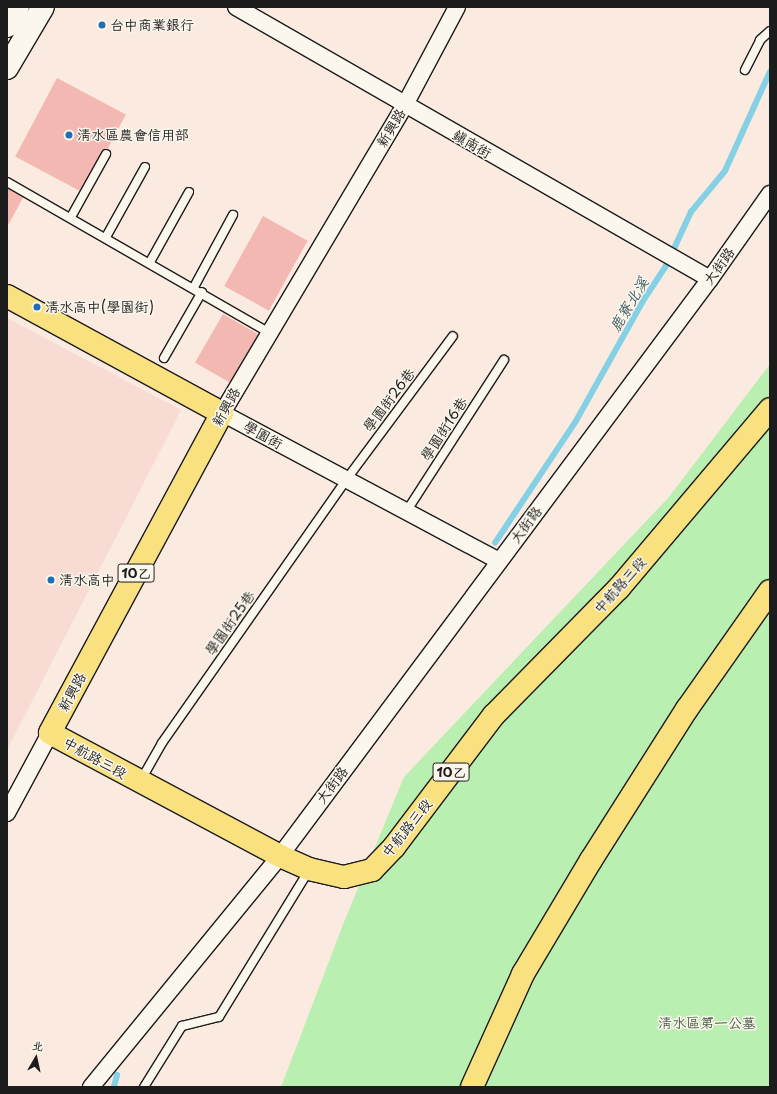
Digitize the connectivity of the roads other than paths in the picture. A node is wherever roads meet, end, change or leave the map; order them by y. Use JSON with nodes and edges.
{"nodes":[{"id":1,"x":18,"y":7,"type":"edge"},
{"id":2,"x":43,"y":7,"type":"edge"},
{"id":3,"x":236,"y":7,"type":"edge"},
{"id":4,"x":457,"y":7,"type":"edge"},
{"id":5,"x":7,"y":26,"type":"edge"},
{"id":6,"x":770,"y":31,"type":"edge"},
{"id":7,"x":7,"y":68,"type":"edge"},
{"id":8,"x":745,"y":70,"type":"dead end"},
{"id":9,"x":404,"y":105,"type":"junction"},
{"id":10,"x":106,"y":154,"type":"dead end"},
{"id":11,"x":145,"y":166,"type":"dead end"},
{"id":12,"x":7,"y":182,"type":"edge"},
{"id":13,"x":190,"y":192,"type":"dead end"},
{"id":14,"x":770,"y":194,"type":"edge"},
{"id":15,"x":233,"y":215,"type":"dead end"},
{"id":16,"x":71,"y":217,"type":"junction"},
{"id":17,"x":106,"y":237,"type":"junction"},
{"id":18,"x":150,"y":262,"type":"junction"},
{"id":19,"x":710,"y":279,"type":"junction"},
{"id":20,"x":194,"y":287,"type":"junction"},
{"id":21,"x":202,"y":292,"type":"junction"},
{"id":22,"x":7,"y":296,"type":"edge"},
{"id":23,"x":268,"y":332,"type":"junction"},
{"id":24,"x":453,"y":336,"type":"dead end"},
{"id":25,"x":164,"y":358,"type":"dead end"},
{"id":26,"x":504,"y":360,"type":"dead end"},
{"id":27,"x":770,"y":409,"type":"edge"},
{"id":28,"x":222,"y":413,"type":"junction"},
{"id":29,"x":346,"y":480,"type":"junction"},
{"id":30,"x":406,"y":512,"type":"junction"},
{"id":31,"x":499,"y":561,"type":"junction"},
{"id":32,"x":770,"y":591,"type":"edge"},
{"id":33,"x":50,"y":733,"type":"junction"},
{"id":34,"x":139,"y":783,"type":"junction"},
{"id":35,"x":7,"y":813,"type":"edge"},
{"id":36,"x":280,"y":856,"type":"junction"},
{"id":37,"x":309,"y":869,"type":"junction"},
{"id":38,"x":91,"y":1087,"type":"edge"},
{"id":39,"x":144,"y":1087,"type":"edge"},
{"id":40,"x":472,"y":1087,"type":"edge"}],
"edges":[{"from":1,"to":5,"type":"street"},
{"from":2,"to":7,"type":"street"},
{"from":3,"to":9,"type":"street","name":"鎮南街"},
{"from":4,"to":9,"type":"street","name":"新興路"},
{"from":6,"to":8,"type":"lane"},
{"from":9,"to":19,"type":"street","name":"鎮南街"},
{"from":9,"to":23,"type":"street","name":"新興路"},
{"from":10,"to":16,"type":"lane"},
{"from":11,"to":17,"type":"lane"},
{"from":12,"to":16,"type":"lane"},
{"from":13,"to":18,"type":"lane"},
{"from":14,"to":19,"type":"street","name":"大街路"},
{"from":15,"to":20,"type":"lane"},
{"from":16,"to":17,"type":"lane"},
{"from":17,"to":18,"type":"lane"},
{"from":18,"to":20,"type":"lane"},
{"from":19,"to":31,"type":"street","name":"大街路"},
{"from":20,"to":21,"type":"lane"},
{"from":21,"to":23,"type":"lane"},
{"from":21,"to":25,"type":"lane"},
{"from":22,"to":28,"type":"main road","name":"學園街"},
{"from":23,"to":28,"type":"street","name":"新興路"},
{"from":24,"to":29,"type":"lane","name":"學園街26巷"},
{"from":26,"to":30,"type":"lane","name":"學園街16巷"},
{"from":27,"to":37,"type":"main road","name":"中航路三段","number":"10乙"},
{"from":28,"to":29,"type":"street","name":"學園街"},
{"from":28,"to":33,"type":"main road","name":"新興路","number":"10乙"},
{"from":29,"to":30,"type":"street","name":"學園街"},
{"from":29,"to":34,"type":"lane","name":"學園街25巷"},
{"from":30,"to":31,"type":"street","name":"學園街"},
{"from":31,"to":36,"type":"street","name":"大街路"},
{"from":32,"to":40,"type":"main road"},
{"from":33,"to":34,"type":"main road","name":"中航路三段","number":"10乙"},
{"from":33,"to":35,"type":"street","name":"新興路"},
{"from":34,"to":36,"type":"main road","name":"中航路三段","number":"10乙"},
{"from":36,"to":37,"type":"main road","name":"中航路三段","number":"10乙"},
{"from":36,"to":38,"type":"street","name":"大街路"},
{"from":37,"to":39,"type":"lane"}]}
